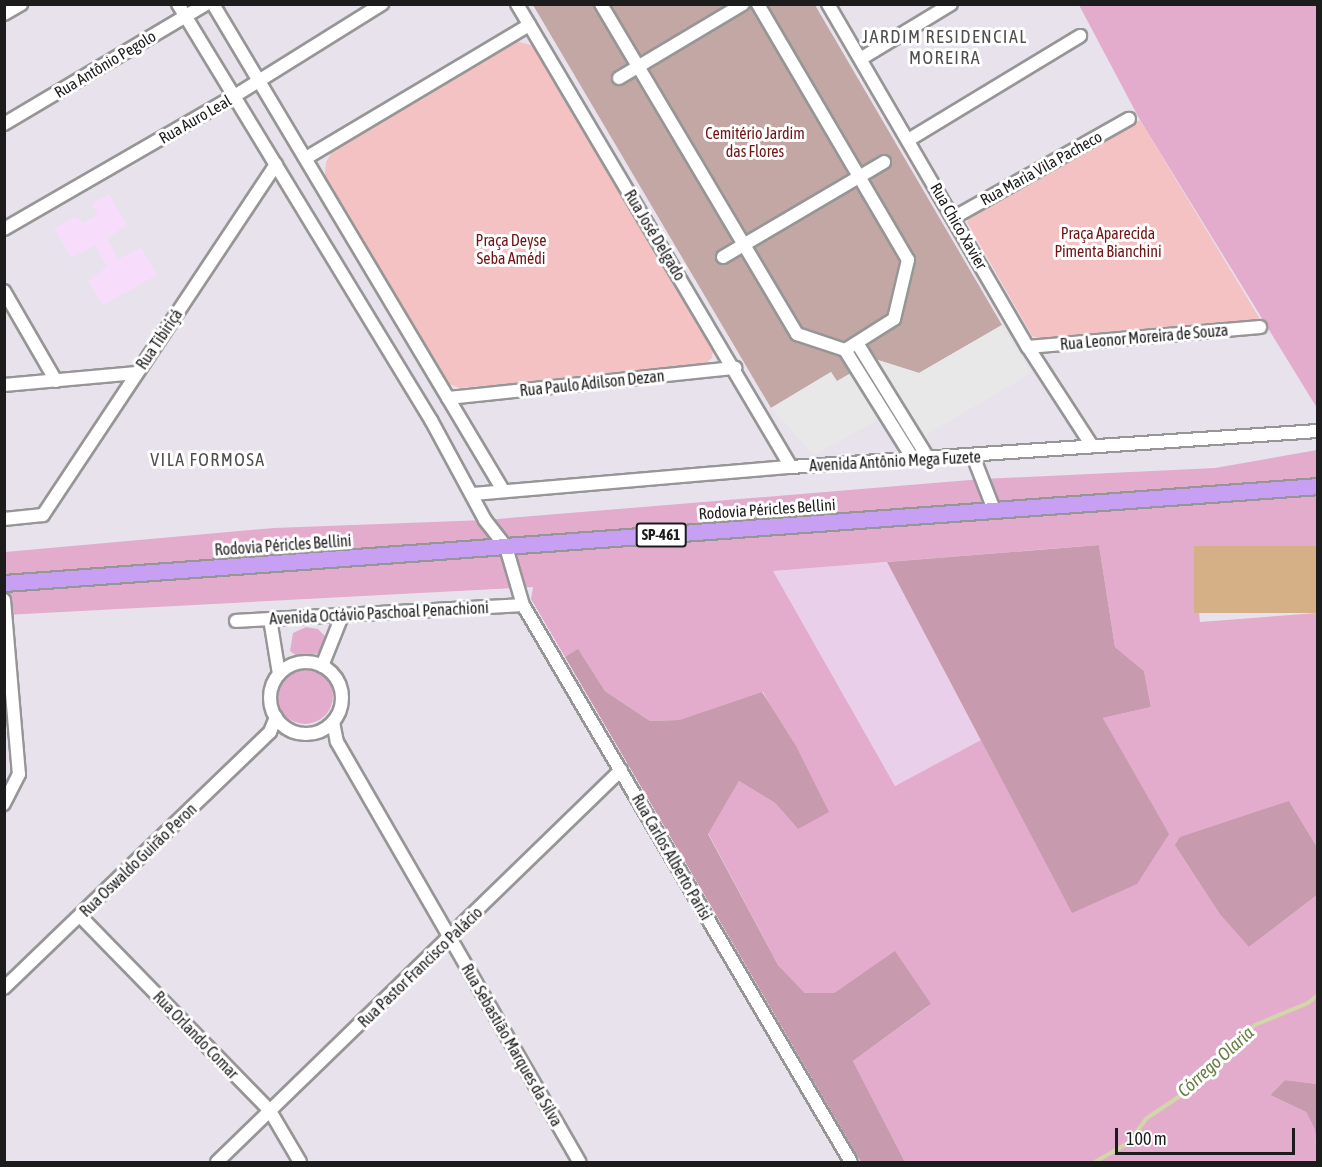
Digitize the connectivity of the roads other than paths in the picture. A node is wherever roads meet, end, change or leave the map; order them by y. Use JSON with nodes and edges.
{"nodes":[{"id":1,"x":21,"y":4,"type":"edge"},
{"id":2,"x":178,"y":4,"type":"edge"},
{"id":3,"x":206,"y":4,"type":"edge"},
{"id":4,"x":213,"y":4,"type":"edge"},
{"id":5,"x":381,"y":4,"type":"edge"},
{"id":6,"x":517,"y":4,"type":"edge"},
{"id":7,"x":601,"y":4,"type":"edge"},
{"id":8,"x":743,"y":4,"type":"edge"},
{"id":9,"x":758,"y":4,"type":"edge"},
{"id":10,"x":828,"y":4,"type":"edge"},
{"id":11,"x":951,"y":4,"type":"edge"},
{"id":12,"x":4,"y":14,"type":"edge"},
{"id":13,"x":185,"y":16,"type":"junction"},
{"id":14,"x":529,"y":25,"type":"junction"},
{"id":15,"x":1080,"y":36,"type":"dead end"},
{"id":16,"x":862,"y":58,"type":"junction"},
{"id":17,"x":638,"y":67,"type":"junction"},
{"id":18,"x":619,"y":78,"type":"dead end"},
{"id":19,"x":258,"y":80,"type":"junction"},
{"id":20,"x":233,"y":97,"type":"junction"},
{"id":21,"x":1129,"y":119,"type":"dead end"},
{"id":22,"x":4,"y":124,"type":"edge"},
{"id":23,"x":910,"y":139,"type":"junction"},
{"id":24,"x":306,"y":159,"type":"junction"},
{"id":25,"x":884,"y":162,"type":"dead end"},
{"id":26,"x":276,"y":164,"type":"junction"},
{"id":27,"x":861,"y":176,"type":"junction"},
{"id":28,"x":953,"y":218,"type":"junction"},
{"id":29,"x":4,"y":229,"type":"edge"},
{"id":30,"x":744,"y":244,"type":"junction"},
{"id":31,"x":723,"y":256,"type":"dead end"},
{"id":32,"x":4,"y":291,"type":"edge"},
{"id":33,"x":1260,"y":327,"type":"dead end"},
{"id":34,"x":857,"y":343,"type":"junction"},
{"id":35,"x":1028,"y":347,"type":"junction"},
{"id":36,"x":845,"y":350,"type":"junction"},
{"id":37,"x":735,"y":368,"type":"junction"},
{"id":38,"x":136,"y":373,"type":"junction"},
{"id":39,"x":56,"y":381,"type":"junction"},
{"id":40,"x":4,"y":385,"type":"edge"},
{"id":41,"x":448,"y":398,"type":"junction"},
{"id":42,"x":1317,"y":431,"type":"edge"},
{"id":43,"x":1092,"y":446,"type":"junction"},
{"id":44,"x":973,"y":456,"type":"junction"},
{"id":45,"x":928,"y":458,"type":"junction"},
{"id":46,"x":913,"y":459,"type":"junction"},
{"id":47,"x":791,"y":467,"type":"junction"},
{"id":48,"x":1317,"y":486,"type":"edge"},
{"id":49,"x":503,"y":490,"type":"junction"},
{"id":50,"x":473,"y":494,"type":"junction"},
{"id":51,"x":994,"y":510,"type":"junction"},
{"id":52,"x":4,"y":519,"type":"edge"},
{"id":53,"x":506,"y":547,"type":"junction"},
{"id":54,"x":4,"y":583,"type":"edge"},
{"id":55,"x":4,"y":600,"type":"edge"},
{"id":56,"x":523,"y":605,"type":"junction"},
{"id":57,"x":342,"y":616,"type":"junction"},
{"id":58,"x":270,"y":619,"type":"junction"},
{"id":59,"x":236,"y":621,"type":"dead end"},
{"id":60,"x":322,"y":666,"type":"junction"},
{"id":61,"x":279,"y":674,"type":"junction"},
{"id":62,"x":276,"y":717,"type":"junction"},
{"id":63,"x":333,"y":722,"type":"junction"},
{"id":64,"x":286,"y":728,"type":"junction"},
{"id":65,"x":270,"y":732,"type":"junction"},
{"id":66,"x":320,"y":732,"type":"junction"},
{"id":67,"x":337,"y":742,"type":"junction"},
{"id":68,"x":621,"y":770,"type":"junction"},
{"id":69,"x":4,"y":804,"type":"edge"},
{"id":70,"x":80,"y":916,"type":"junction"},
{"id":71,"x":451,"y":937,"type":"junction"},
{"id":72,"x":4,"y":988,"type":"edge"},
{"id":73,"x":270,"y":1112,"type":"junction"},
{"id":74,"x":217,"y":1162,"type":"edge"},
{"id":75,"x":300,"y":1162,"type":"edge"},
{"id":76,"x":579,"y":1162,"type":"edge"},
{"id":77,"x":851,"y":1162,"type":"edge"}],
"edges":[{"from":1,"to":12,"type":"street"},
{"from":2,"to":13,"type":"street"},
{"from":3,"to":13,"type":"street","name":"Rua Antônio Pegolo"},
{"from":4,"to":19,"type":"street"},
{"from":5,"to":19,"type":"street","name":"Rua Auro Leal"},
{"from":6,"to":14,"type":"street","name":"Rua José Delgado"},
{"from":7,"to":17,"type":"street"},
{"from":8,"to":17,"type":"street"},
{"from":9,"to":27,"type":"street"},
{"from":10,"to":16,"type":"street","name":"Rua Chico Xavier"},
{"from":11,"to":16,"type":"street"},
{"from":13,"to":20,"type":"street"},
{"from":13,"to":22,"type":"street","name":"Rua Antônio Pegolo"},
{"from":14,"to":24,"type":"street"},
{"from":14,"to":37,"type":"street","name":"Rua José Delgado"},
{"from":15,"to":23,"type":"street"},
{"from":16,"to":23,"type":"street","name":"Rua Chico Xavier"},
{"from":17,"to":18,"type":"street"},
{"from":17,"to":30,"type":"street"},
{"from":19,"to":20,"type":"street","name":"Rua Auro Leal"},
{"from":19,"to":24,"type":"street"},
{"from":20,"to":26,"type":"street"},
{"from":20,"to":29,"type":"street","name":"Rua Auro Leal"},
{"from":21,"to":28,"type":"street","name":"Rua Maria Vila Pacheco"},
{"from":23,"to":28,"type":"street","name":"Rua Chico Xavier"},
{"from":24,"to":41,"type":"street"},
{"from":25,"to":27,"type":"street"},
{"from":26,"to":38,"type":"street","name":"Rua Tibiriçá"},
{"from":26,"to":50,"type":"street"},
{"from":27,"to":30,"type":"street"},
{"from":27,"to":34,"type":"street"},
{"from":28,"to":35,"type":"street","name":"Rua Chico Xavier"},
{"from":30,"to":31,"type":"street"},
{"from":30,"to":36,"type":"street"},
{"from":32,"to":39,"type":"street"},
{"from":33,"to":35,"type":"street","name":"Rua Leonor Moreira de Souza"},
{"from":34,"to":36,"type":"street"},
{"from":34,"to":45,"type":"street"},
{"from":35,"to":43,"type":"street","name":"Rua Chico Xavier"},
{"from":36,"to":46,"type":"street"},
{"from":37,"to":41,"type":"street","name":"Rua Paulo Adilson Dezan"},
{"from":37,"to":47,"type":"street","name":"Rua José Delgado"},
{"from":38,"to":39,"type":"street"},
{"from":38,"to":52,"type":"street","name":"Rua Tibiriçá"},
{"from":39,"to":40,"type":"street"},
{"from":41,"to":49,"type":"street"},
{"from":42,"to":43,"type":"street","name":"Avenida Antônio Mega Fuzete"},
{"from":43,"to":44,"type":"street","name":"Avenida Antônio Mega Fuzete"},
{"from":44,"to":45,"type":"street","name":"Avenida Antônio Mega Fuzete"},
{"from":44,"to":51,"type":"street"},
{"from":45,"to":46,"type":"street","name":"Avenida Antônio Mega Fuzete"},
{"from":46,"to":47,"type":"street","name":"Avenida Antônio Mega Fuzete"},
{"from":47,"to":49,"type":"street","name":"Avenida Antônio Mega Fuzete"},
{"from":48,"to":51,"type":"main road","name":"Rodovia Péricles Bellini","number":"SP-461"},
{"from":49,"to":50,"type":"street","name":"Avenida Antônio Mega Fuzete"},
{"from":50,"to":53,"type":"street"},
{"from":51,"to":53,"type":"main road","name":"Rodovia Péricles Bellini","number":"SP-461"},
{"from":53,"to":54,"type":"main road","name":"Rodovia Péricles Bellini","number":"SP-461"},
{"from":53,"to":56,"type":"street","name":"Rua Carlos Alberto Parisi"},
{"from":55,"to":69,"type":"street"},
{"from":56,"to":57,"type":"street","name":"Avenida Octávio Paschoal Penachioni"},
{"from":56,"to":68,"type":"street","name":"Rua Carlos Alberto Parisi"},
{"from":57,"to":58,"type":"street","name":"Avenida Octávio Paschoal Penachioni"},
{"from":57,"to":60,"type":"street"},
{"from":58,"to":59,"type":"street","name":"Avenida Octávio Paschoal Penachioni"},
{"from":58,"to":61,"type":"street"},
{"from":60,"to":61,"type":"street"},
{"from":60,"to":63,"type":"street"},
{"from":61,"to":62,"type":"street"},
{"from":62,"to":64,"type":"street"},
{"from":62,"to":65,"type":"street","name":"Rua Oswaldo Guirão Peron"},
{"from":63,"to":66,"type":"street"},
{"from":63,"to":67,"type":"street","name":"Rua Sebastião Marques da Silva"},
{"from":64,"to":65,"type":"street"},
{"from":64,"to":66,"type":"street"},
{"from":65,"to":70,"type":"street","name":"Rua Oswaldo Guirão Peron"},
{"from":66,"to":67,"type":"street","name":"Rua Sebastião Marques da Silva"},
{"from":67,"to":71,"type":"street","name":"Rua Sebastião Marques da Silva"},
{"from":68,"to":71,"type":"street","name":"Rua Pastor Francisco Palácio"},
{"from":68,"to":77,"type":"street","name":"Rua Carlos Alberto Parisi"},
{"from":70,"to":72,"type":"street","name":"Rua Oswaldo Guirão Peron"},
{"from":70,"to":73,"type":"street","name":"Rua Orlando Comar"},
{"from":71,"to":73,"type":"street","name":"Rua Pastor Francisco Palácio"},
{"from":71,"to":76,"type":"street","name":"Rua Sebastião Marques da Silva"},
{"from":73,"to":74,"type":"street","name":"Rua Pastor Francisco Palácio"},
{"from":73,"to":75,"type":"street","name":"Rua Orlando Comar"}]}
